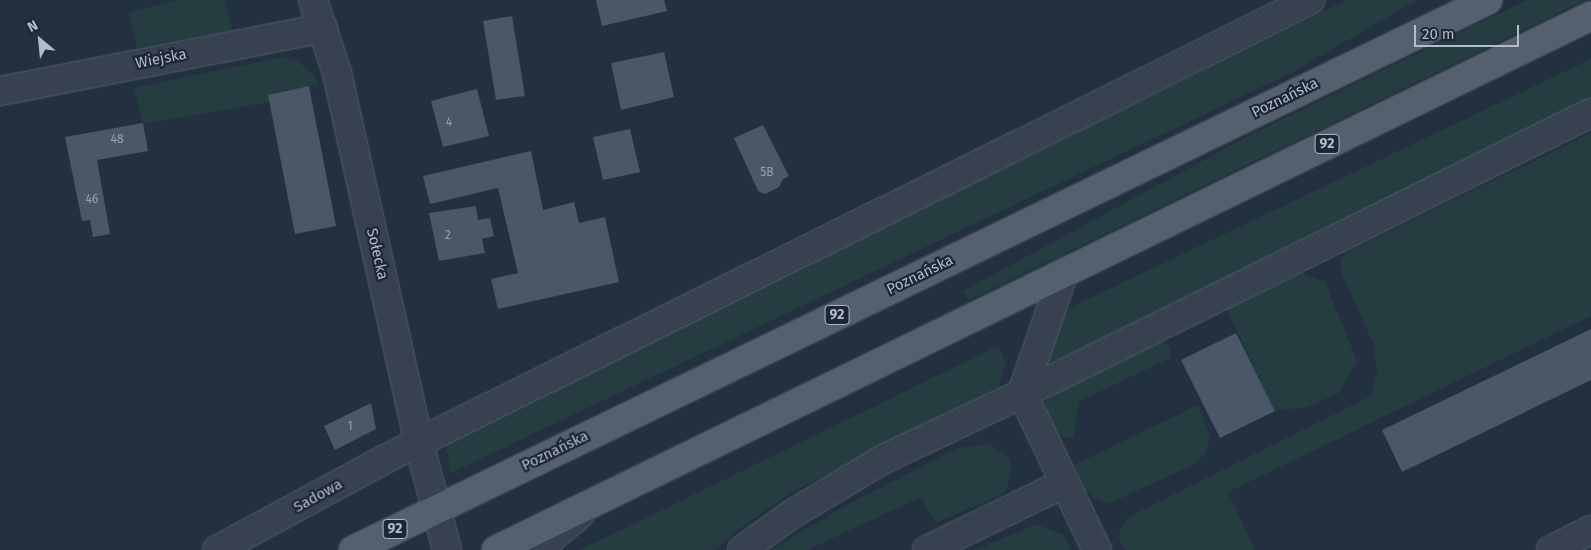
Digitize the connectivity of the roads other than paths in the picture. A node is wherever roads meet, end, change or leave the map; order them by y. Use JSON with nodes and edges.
{"nodes":[{"id":1,"x":313,"y":0,"type":"edge"},
{"id":2,"x":1310,"y":0,"type":"edge"},
{"id":3,"x":1488,"y":0,"type":"edge"},
{"id":4,"x":1591,"y":16,"type":"edge"},
{"id":5,"x":323,"y":28,"type":"junction"},
{"id":6,"x":0,"y":91,"type":"edge"},
{"id":7,"x":1591,"y":113,"type":"edge"},
{"id":8,"x":1064,"y":272,"type":"junction"},
{"id":9,"x":1022,"y":393,"type":"junction"},
{"id":10,"x":419,"y":443,"type":"junction"},
{"id":11,"x":1065,"y":483,"type":"junction"},
{"id":12,"x":594,"y":502,"type":"junction"},
{"id":13,"x":438,"y":508,"type":"junction"},
{"id":14,"x":1591,"y":530,"type":"edge"},
{"id":15,"x":216,"y":550,"type":"edge"},
{"id":16,"x":353,"y":550,"type":"edge"},
{"id":17,"x":429,"y":550,"type":"edge"},
{"id":18,"x":448,"y":550,"type":"edge"},
{"id":19,"x":496,"y":550,"type":"edge"},
{"id":20,"x":537,"y":550,"type":"edge"},
{"id":21,"x":742,"y":550,"type":"edge"},
{"id":22,"x":927,"y":550,"type":"edge"},
{"id":23,"x":1097,"y":550,"type":"edge"},
{"id":24,"x":1551,"y":550,"type":"edge"}],
"edges":[{"from":1,"to":5,"type":"street","name":"Sołecka"},
{"from":2,"to":10,"type":"street","name":"Sadowa"},
{"from":3,"to":13,"type":"main road","name":"Poznańska","number":"92"},
{"from":4,"to":8,"type":"main road","number":"92"},
{"from":5,"to":6,"type":"street","name":"Wiejska"},
{"from":5,"to":10,"type":"street","name":"Sołecka"},
{"from":7,"to":9,"type":"street"},
{"from":8,"to":9,"type":"street"},
{"from":8,"to":12,"type":"main road","number":"92"},
{"from":9,"to":11,"type":"street"},
{"from":9,"to":21,"type":"street"},
{"from":10,"to":13,"type":"street","name":"Sołecka"},
{"from":10,"to":15,"type":"street","name":"Sadowa"},
{"from":11,"to":22,"type":"street"},
{"from":11,"to":23,"type":"street"},
{"from":12,"to":19,"type":"main road","number":"92"},
{"from":12,"to":20,"type":"street"},
{"from":13,"to":16,"type":"main road","name":"Poznańska","number":"92"},
{"from":13,"to":17,"type":"street"},
{"from":13,"to":18,"type":"street","name":"Sołecka"},
{"from":14,"to":24,"type":"street"}]}
